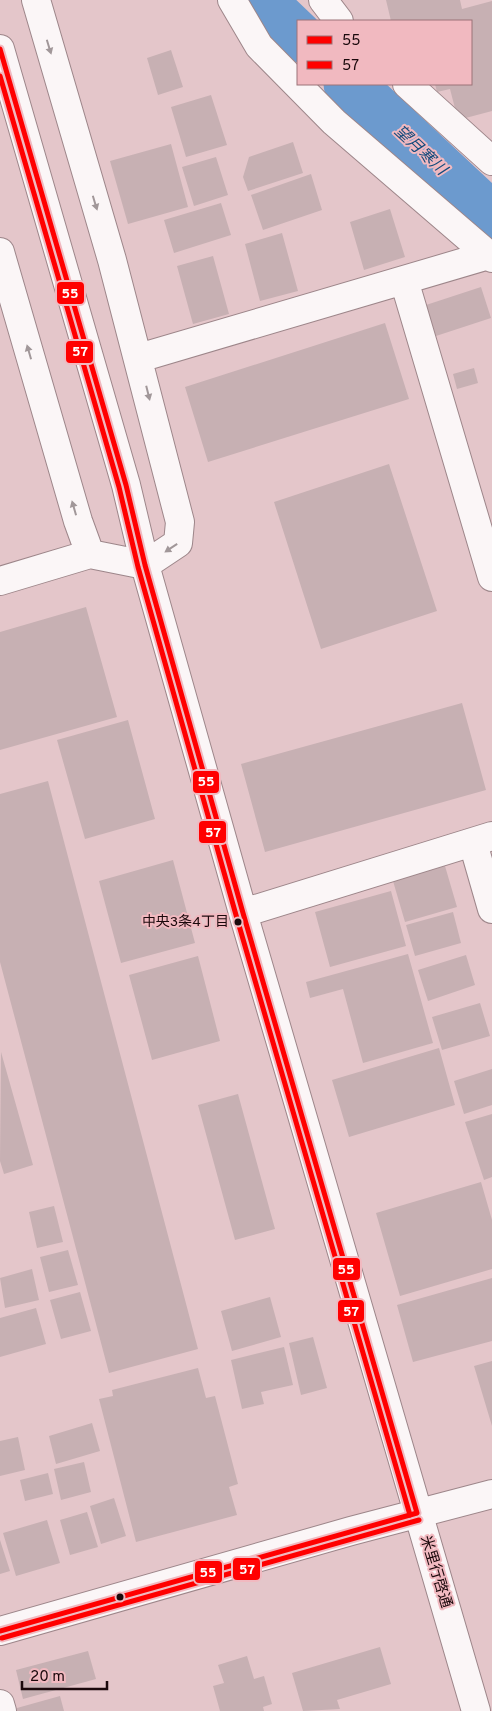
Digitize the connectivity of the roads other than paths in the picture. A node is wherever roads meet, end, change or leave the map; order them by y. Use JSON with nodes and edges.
{"nodes":[{"id":1,"x":36,"y":0,"type":"edge"},
{"id":2,"x":232,"y":0,"type":"edge"},
{"id":3,"x":323,"y":0,"type":"edge"},
{"id":4,"x":338,"y":20,"type":"edge"},
{"id":5,"x":0,"y":48,"type":"edge"},
{"id":6,"x":297,"y":85,"type":"edge"},
{"id":7,"x":297,"y":85,"type":"edge"},
{"id":8,"x":408,"y":85,"type":"edge"},
{"id":9,"x":492,"y":161,"type":"edge"},
{"id":10,"x":0,"y":252,"type":"edge"},
{"id":11,"x":491,"y":256,"type":"edge"},
{"id":12,"x":404,"y":280,"type":"junction"},
{"id":13,"x":139,"y":358,"type":"junction"},
{"id":14,"x":90,"y":554,"type":"junction"},
{"id":15,"x":145,"y":565,"type":"junction"},
{"id":16,"x":492,"y":577,"type":"edge"},
{"id":17,"x":0,"y":581,"type":"edge"},
{"id":18,"x":482,"y":840,"type":"edge"},
{"id":19,"x":492,"y":909,"type":"edge"},
{"id":20,"x":242,"y":913,"type":"junction"},
{"id":21,"x":492,"y":1494,"type":"edge"},
{"id":22,"x":417,"y":1513,"type":"junction"},
{"id":23,"x":0,"y":1632,"type":"edge"},
{"id":24,"x":0,"y":1704,"type":"edge"},
{"id":25,"x":2,"y":1711,"type":"edge"},
{"id":26,"x":476,"y":1711,"type":"edge"}],
"edges":[{"from":1,"to":13,"type":"street","one_way":true},
{"from":2,"to":6,"type":"street"},
{"from":3,"to":4,"type":"street"},
{"from":5,"to":15,"type":"street","name":"米里行啓通"},
{"from":7,"to":11,"type":"street"},
{"from":8,"to":9,"type":"street"},
{"from":14,"to":10,"type":"street","one_way":true},
{"from":11,"to":12,"type":"street"},
{"from":12,"to":13,"type":"street"},
{"from":12,"to":16,"type":"street"},
{"from":13,"to":15,"type":"street","one_way":true},
{"from":14,"to":15,"type":"street"},
{"from":14,"to":17,"type":"street"},
{"from":15,"to":20,"type":"street","name":"米里行啓通"},
{"from":18,"to":19,"type":"street"},
{"from":18,"to":20,"type":"street"},
{"from":20,"to":22,"type":"street","name":"米里行啓通"},
{"from":21,"to":22,"type":"street"},
{"from":22,"to":23,"type":"street"},
{"from":22,"to":26,"type":"street","name":"米里行啓通"},
{"from":24,"to":25,"type":"street"}]}
